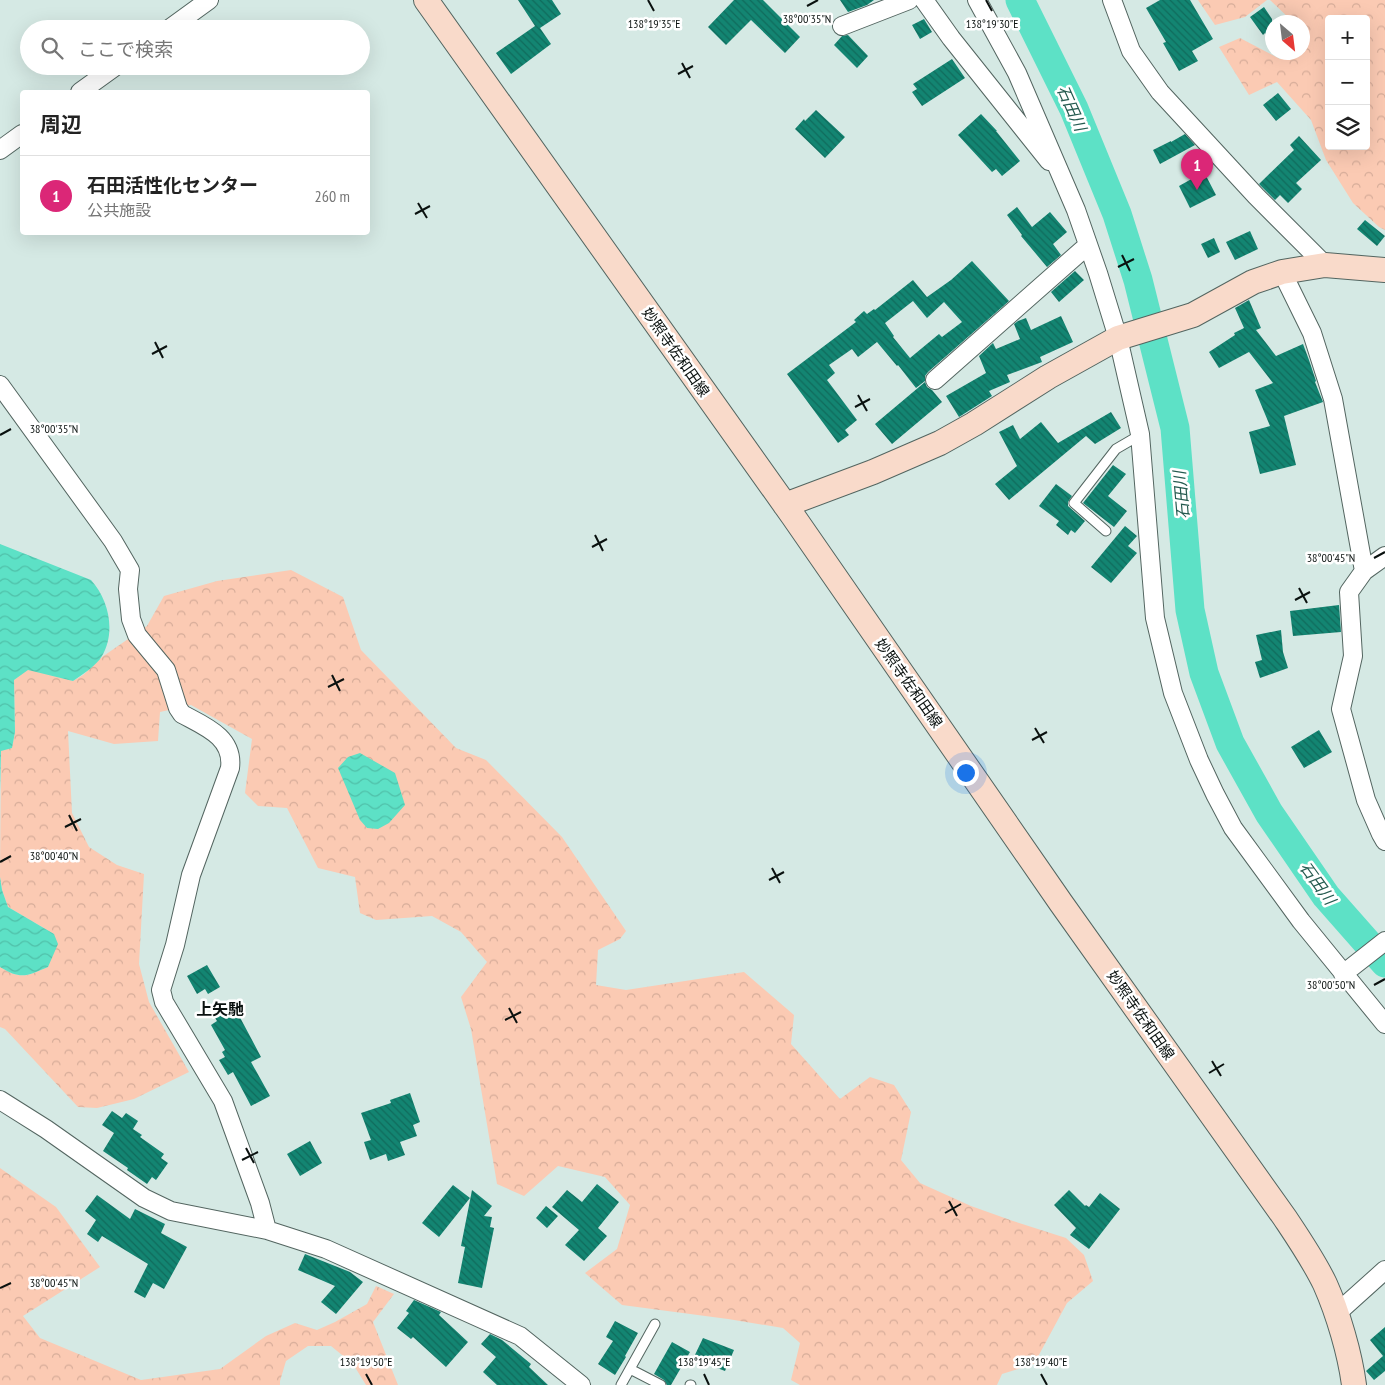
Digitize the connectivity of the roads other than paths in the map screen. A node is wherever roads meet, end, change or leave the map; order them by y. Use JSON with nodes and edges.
{"nodes":[{"id":1,"x":209,"y":0,"type":"edge"},
{"id":2,"x":426,"y":0,"type":"edge"},
{"id":3,"x":909,"y":0,"type":"edge"},
{"id":4,"x":924,"y":0,"type":"edge"},
{"id":5,"x":978,"y":0,"type":"edge"},
{"id":6,"x":1112,"y":0,"type":"edge"},
{"id":7,"x":181,"y":20,"type":"edge"},
{"id":8,"x":842,"y":26,"type":"dead end"},
{"id":9,"x":104,"y":75,"type":"edge"},
{"id":10,"x":83,"y":90,"type":"edge"},
{"id":11,"x":20,"y":135,"type":"edge"},
{"id":12,"x":0,"y":150,"type":"edge"},
{"id":13,"x":1062,"y":177,"type":"junction"},
{"id":14,"x":1088,"y":245,"type":"junction"},
{"id":15,"x":1325,"y":265,"type":"junction"},
{"id":16,"x":1385,"y":270,"type":"edge"},
{"id":17,"x":1282,"y":272,"type":"junction"},
{"id":18,"x":1123,"y":337,"type":"junction"},
{"id":19,"x":935,"y":380,"type":"dead end"},
{"id":20,"x":0,"y":385,"type":"edge"},
{"id":21,"x":1140,"y":434,"type":"junction"},
{"id":22,"x":785,"y":505,"type":"junction"},
{"id":23,"x":1106,"y":531,"type":"dead end"},
{"id":24,"x":1385,"y":556,"type":"edge"},
{"id":25,"x":1364,"y":571,"type":"junction"},
{"id":26,"x":1385,"y":841,"type":"edge"},
{"id":27,"x":1385,"y":941,"type":"edge"},
{"id":28,"x":1347,"y":970,"type":"junction"},
{"id":29,"x":1385,"y":1024,"type":"edge"},
{"id":30,"x":0,"y":1100,"type":"edge"},
{"id":31,"x":267,"y":1230,"type":"junction"},
{"id":32,"x":1385,"y":1270,"type":"edge"},
{"id":33,"x":1336,"y":1314,"type":"junction"},
{"id":34,"x":655,"y":1324,"type":"dead end"},
{"id":35,"x":630,"y":1369,"type":"junction"},
{"id":36,"x":580,"y":1385,"type":"edge"},
{"id":37,"x":621,"y":1385,"type":"edge"},
{"id":38,"x":661,"y":1385,"type":"edge"},
{"id":39,"x":1354,"y":1385,"type":"edge"}],
"edges":[{"from":1,"to":7,"type":"street"},
{"from":2,"to":22,"type":"main road","name":"妙照寺佐和田線"},
{"from":3,"to":8,"type":"street"},
{"from":4,"to":13,"type":"street"},
{"from":5,"to":13,"type":"street"},
{"from":6,"to":15,"type":"street"},
{"from":9,"to":10,"type":"street"},
{"from":11,"to":12,"type":"street"},
{"from":13,"to":14,"type":"street"},
{"from":14,"to":18,"type":"street"},
{"from":14,"to":19,"type":"street"},
{"from":15,"to":16,"type":"main road"},
{"from":15,"to":17,"type":"main road"},
{"from":17,"to":18,"type":"main road"},
{"from":17,"to":25,"type":"street"},
{"from":18,"to":21,"type":"street"},
{"from":18,"to":22,"type":"main road"},
{"from":20,"to":31,"type":"street"},
{"from":21,"to":23,"type":"lane"},
{"from":21,"to":28,"type":"street"},
{"from":22,"to":33,"type":"main road","name":"妙照寺佐和田線"},
{"from":24,"to":25,"type":"street"},
{"from":25,"to":26,"type":"street"},
{"from":27,"to":28,"type":"street"},
{"from":28,"to":29,"type":"street"},
{"from":30,"to":31,"type":"street"},
{"from":31,"to":36,"type":"street"},
{"from":32,"to":33,"type":"street"},
{"from":33,"to":39,"type":"main road","name":"妙照寺佐和田線"},
{"from":34,"to":35,"type":"lane"},
{"from":35,"to":37,"type":"lane"},
{"from":35,"to":38,"type":"lane"}]}
